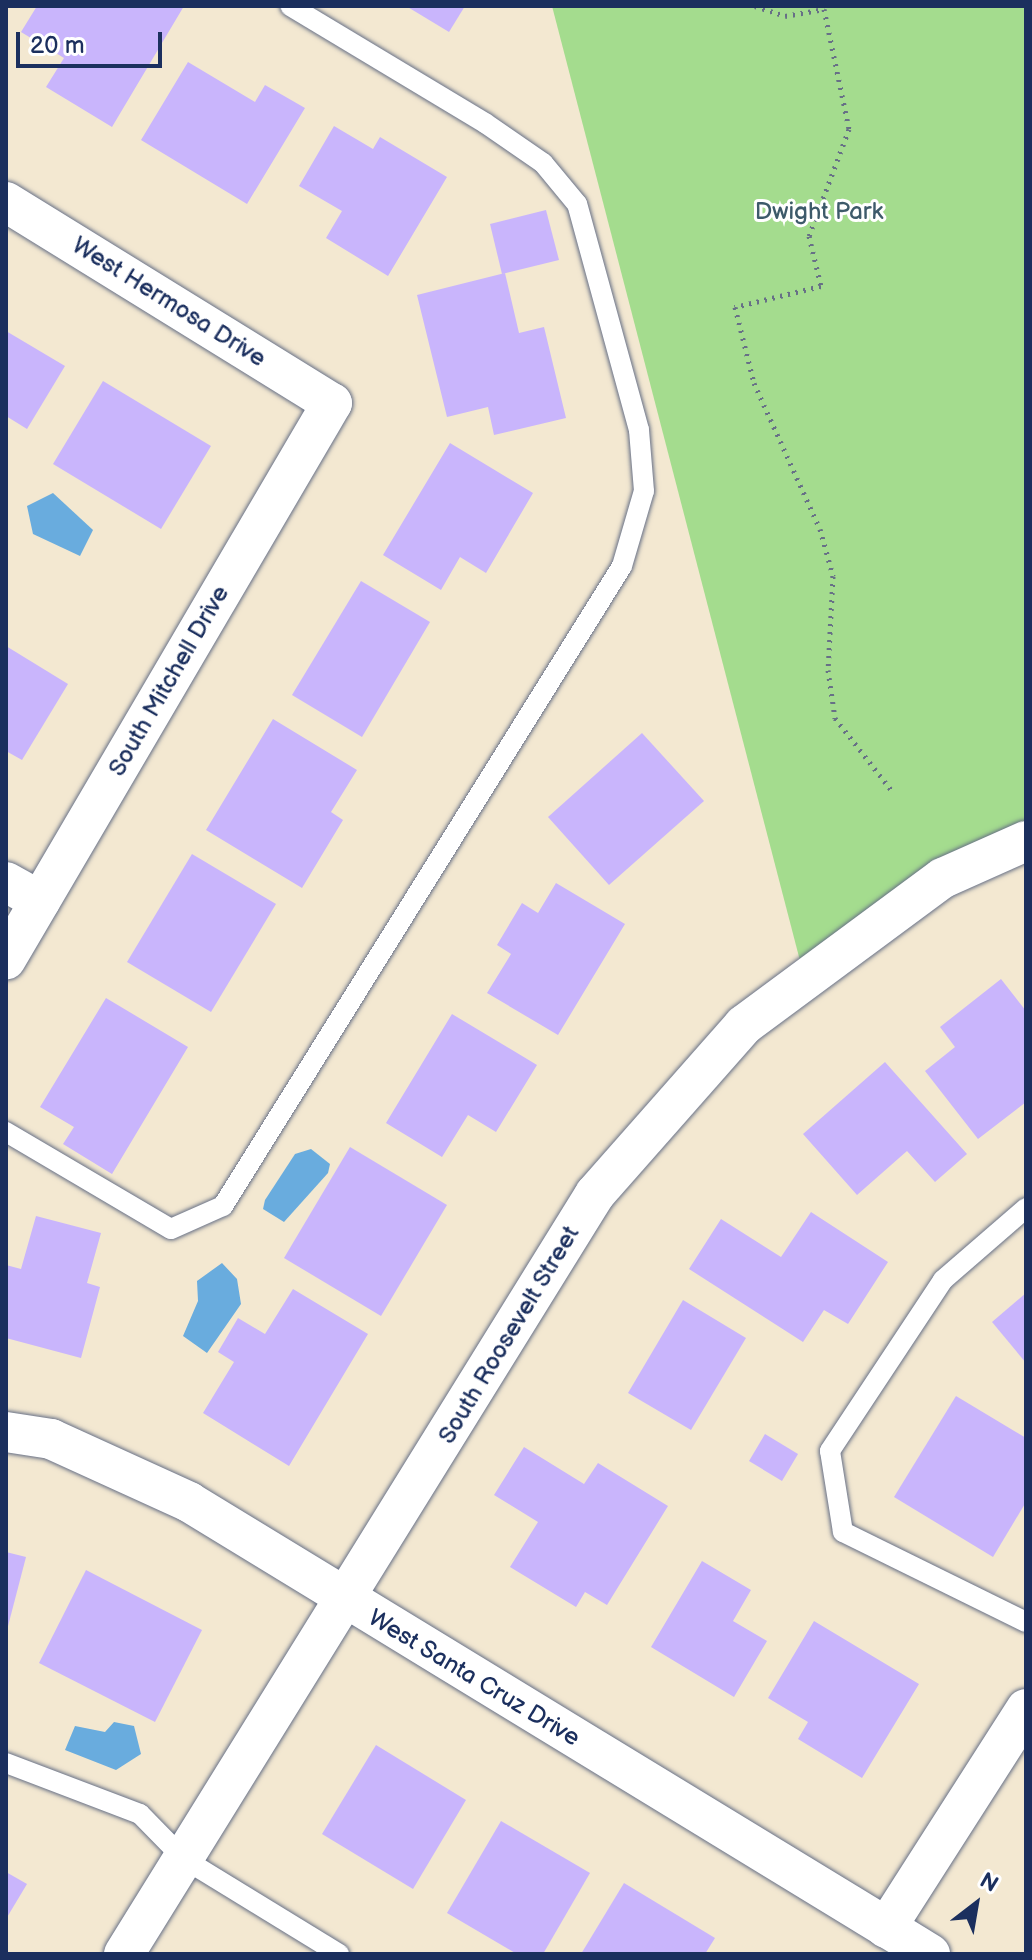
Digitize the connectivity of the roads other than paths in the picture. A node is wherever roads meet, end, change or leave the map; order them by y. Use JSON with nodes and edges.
{"nodes":[{"id":1,"x":290,"y":6,"type":"edge"},
{"id":2,"x":6,"y":202,"type":"edge"},
{"id":3,"x":332,"y":403,"type":"joint"},
{"id":4,"x":1026,"y":841,"type":"edge"},
{"id":5,"x":23,"y":891,"type":"edge"},
{"id":6,"x":6,"y":959,"type":"edge"},
{"id":7,"x":6,"y":1132,"type":"edge"},
{"id":8,"x":1026,"y":1208,"type":"edge"},
{"id":9,"x":6,"y":1432,"type":"edge"},
{"id":10,"x":347,"y":1601,"type":"junction"},
{"id":11,"x":1026,"y":1622,"type":"edge"},
{"id":12,"x":1026,"y":1709,"type":"edge"},
{"id":13,"x":6,"y":1763,"type":"edge"},
{"id":14,"x":184,"y":1859,"type":"junction"},
{"id":15,"x":886,"y":1928,"type":"junction"},
{"id":16,"x":124,"y":1954,"type":"edge"},
{"id":17,"x":339,"y":1954,"type":"edge"},
{"id":18,"x":930,"y":1954,"type":"edge"}],
"edges":[{"from":1,"to":7,"type":"lane"},
{"from":2,"to":3,"type":"street","name":"West Hermosa Drive"},
{"from":3,"to":5,"type":"street","name":"South Mitchell Drive"},
{"from":4,"to":10,"type":"street","name":"South Roosevelt Street"},
{"from":5,"to":6,"type":"street","name":"South Mitchell Drive"},
{"from":8,"to":11,"type":"lane"},
{"from":9,"to":10,"type":"street","name":"West Santa Cruz Drive"},
{"from":10,"to":14,"type":"street","name":"South Roosevelt Street"},
{"from":10,"to":15,"type":"street","name":"West Santa Cruz Drive"},
{"from":12,"to":15,"type":"street"},
{"from":13,"to":14,"type":"lane"},
{"from":14,"to":16,"type":"street","name":"South Roosevelt Street"},
{"from":14,"to":17,"type":"lane"},
{"from":15,"to":18,"type":"street","name":"West Santa Cruz Drive"}]}
